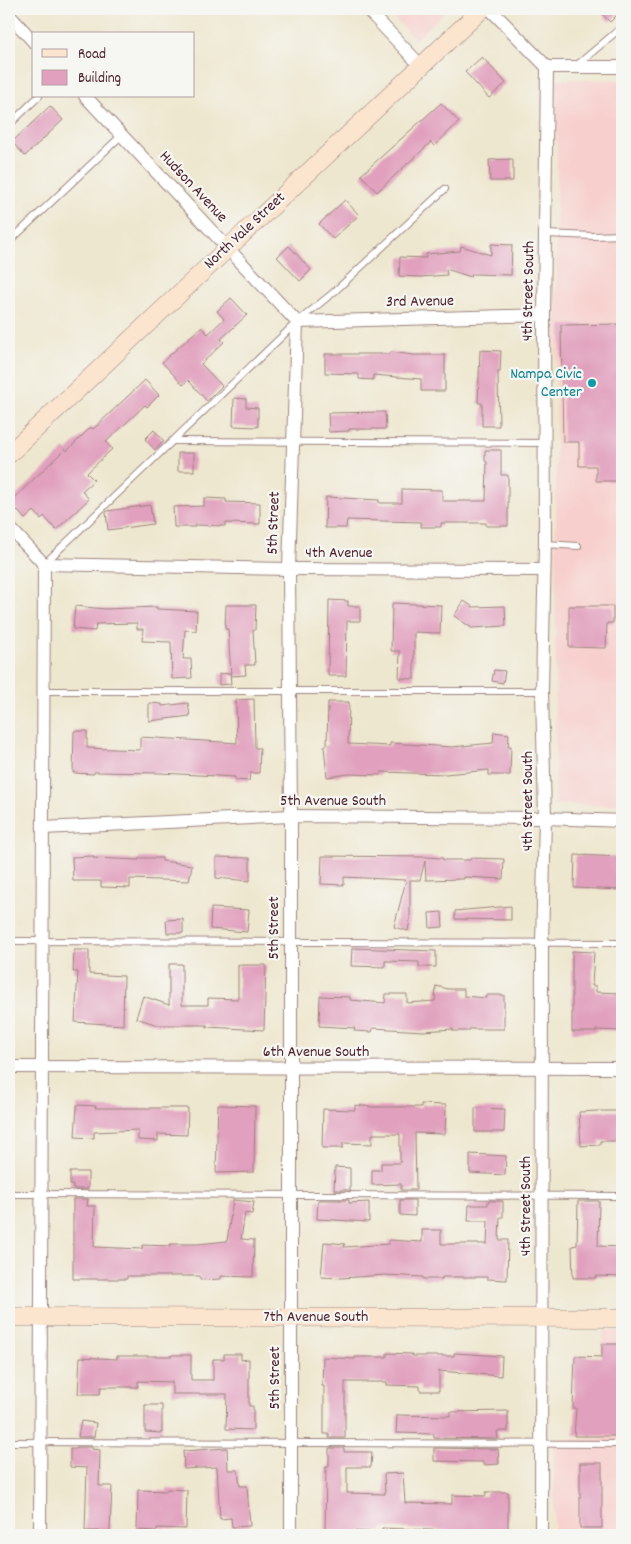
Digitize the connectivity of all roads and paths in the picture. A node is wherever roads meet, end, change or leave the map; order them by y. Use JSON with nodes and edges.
{"nodes":[{"id":1,"x":367,"y":9,"type":"edge"},
{"id":2,"x":482,"y":9,"type":"edge"},
{"id":3,"x":490,"y":9,"type":"edge"},
{"id":4,"x":9,"y":15,"type":"edge"},
{"id":5,"x":622,"y":27,"type":"edge"},
{"id":6,"x":32,"y":40,"type":"edge"},
{"id":7,"x":421,"y":66,"type":"junction"},
{"id":8,"x":547,"y":67,"type":"junction"},
{"id":9,"x":575,"y":67,"type":"junction"},
{"id":10,"x":622,"y":67,"type":"edge"},
{"id":11,"x":37,"y":98,"type":"edge"},
{"id":12,"x":87,"y":98,"type":"edge"},
{"id":13,"x":9,"y":125,"type":"edge"},
{"id":14,"x":122,"y":135,"type":"junction"},
{"id":15,"x":445,"y":189,"type":"dead end"},
{"id":16,"x":546,"y":234,"type":"junction"},
{"id":17,"x":622,"y":235,"type":"edge"},
{"id":18,"x":9,"y":242,"type":"edge"},
{"id":19,"x":228,"y":248,"type":"junction"},
{"id":20,"x":544,"y":315,"type":"junction"},
{"id":21,"x":297,"y":322,"type":"junction"},
{"id":22,"x":172,"y":441,"type":"junction"},
{"id":23,"x":293,"y":442,"type":"junction"},
{"id":24,"x":544,"y":443,"type":"junction"},
{"id":25,"x":9,"y":454,"type":"edge"},
{"id":26,"x":9,"y":527,"type":"edge"},
{"id":27,"x":545,"y":544,"type":"junction"},
{"id":28,"x":578,"y":546,"type":"dead end"},
{"id":29,"x":44,"y":564,"type":"junction"},
{"id":30,"x":289,"y":569,"type":"junction"},
{"id":31,"x":544,"y":570,"type":"junction"},
{"id":32,"x":44,"y":691,"type":"junction"},
{"id":33,"x":542,"y":691,"type":"junction"},
{"id":34,"x":289,"y":693,"type":"junction"},
{"id":35,"x":292,"y":816,"type":"junction"},
{"id":36,"x":545,"y":818,"type":"junction"},
{"id":37,"x":622,"y":821,"type":"edge"},
{"id":38,"x":43,"y":828,"type":"junction"},
{"id":39,"x":9,"y":941,"type":"edge"},
{"id":40,"x":43,"y":941,"type":"junction"},
{"id":41,"x":290,"y":941,"type":"junction"},
{"id":42,"x":542,"y":943,"type":"junction"},
{"id":43,"x":622,"y":943,"type":"edge"},
{"id":44,"x":9,"y":1067,"type":"edge"},
{"id":45,"x":43,"y":1067,"type":"junction"},
{"id":46,"x":291,"y":1068,"type":"junction"},
{"id":47,"x":542,"y":1068,"type":"junction"},
{"id":48,"x":622,"y":1068,"type":"edge"},
{"id":49,"x":9,"y":1194,"type":"edge"},
{"id":50,"x":42,"y":1194,"type":"junction"},
{"id":51,"x":290,"y":1195,"type":"junction"},
{"id":52,"x":542,"y":1195,"type":"junction"},
{"id":53,"x":622,"y":1196,"type":"edge"},
{"id":54,"x":9,"y":1317,"type":"edge"},
{"id":55,"x":291,"y":1317,"type":"junction"},
{"id":56,"x":542,"y":1317,"type":"junction"},
{"id":57,"x":40,"y":1318,"type":"junction"},
{"id":58,"x":622,"y":1318,"type":"edge"},
{"id":59,"x":9,"y":1442,"type":"edge"},
{"id":60,"x":40,"y":1442,"type":"junction"},
{"id":61,"x":291,"y":1443,"type":"junction"},
{"id":62,"x":542,"y":1443,"type":"junction"},
{"id":63,"x":622,"y":1444,"type":"edge"},
{"id":64,"x":40,"y":1535,"type":"edge"},
{"id":65,"x":290,"y":1535,"type":"edge"},
{"id":66,"x":541,"y":1535,"type":"edge"}],
"edges":[{"from":1,"to":7,"type":"street"},
{"from":2,"to":7,"type":"main road","name":"North Yale Street"},
{"from":3,"to":8,"type":"street"},
{"from":4,"to":6,"type":"street"},
{"from":5,"to":9,"type":"lane"},
{"from":7,"to":19,"type":"main road","name":"North Yale Street"},
{"from":8,"to":9,"type":"street"},
{"from":8,"to":16,"type":"street","name":"4th Street South"},
{"from":9,"to":10,"type":"street"},
{"from":11,"to":13,"type":"lane"},
{"from":12,"to":14,"type":"street","name":"Hudson Avenue"},
{"from":14,"to":18,"type":"lane"},
{"from":14,"to":19,"type":"street","name":"Hudson Avenue"},
{"from":15,"to":21,"type":"lane"},
{"from":16,"to":17,"type":"lane"},
{"from":16,"to":20,"type":"street","name":"4th Street South"},
{"from":19,"to":21,"type":"street","name":"Hudson Avenue"},
{"from":19,"to":25,"type":"main road","name":"North Yale Street"},
{"from":20,"to":21,"type":"street","name":"3rd Avenue"},
{"from":20,"to":24,"type":"street","name":"4th Street South"},
{"from":21,"to":22,"type":"lane"},
{"from":21,"to":23,"type":"street","name":"5th Street"},
{"from":22,"to":23,"type":"lane"},
{"from":22,"to":29,"type":"lane"},
{"from":23,"to":24,"type":"lane"},
{"from":23,"to":30,"type":"street","name":"5th Street"},
{"from":24,"to":27,"type":"street","name":"4th Street South"},
{"from":26,"to":29,"type":"street"},
{"from":27,"to":28,"type":"lane"},
{"from":27,"to":31,"type":"street","name":"4th Street South"},
{"from":29,"to":30,"type":"street","name":"4th Avenue"},
{"from":29,"to":32,"type":"street"},
{"from":30,"to":31,"type":"street","name":"4th Avenue"},
{"from":30,"to":34,"type":"street","name":"5th Street"},
{"from":31,"to":33,"type":"street","name":"4th Street South"},
{"from":32,"to":34,"type":"lane"},
{"from":32,"to":38,"type":"street"},
{"from":33,"to":34,"type":"lane"},
{"from":33,"to":36,"type":"street","name":"4th Street South"},
{"from":34,"to":35,"type":"street","name":"5th Street"},
{"from":35,"to":36,"type":"street","name":"5th Avenue South"},
{"from":35,"to":38,"type":"street","name":"5th Avenue South"},
{"from":35,"to":41,"type":"street","name":"5th Street"},
{"from":36,"to":37,"type":"street","name":"5th Avenue South"},
{"from":36,"to":42,"type":"street","name":"4th Street South"},
{"from":38,"to":40,"type":"street"},
{"from":39,"to":40,"type":"lane"},
{"from":40,"to":41,"type":"lane"},
{"from":40,"to":45,"type":"street"},
{"from":41,"to":42,"type":"lane"},
{"from":41,"to":46,"type":"street","name":"5th Street"},
{"from":42,"to":43,"type":"lane"},
{"from":42,"to":47,"type":"street","name":"4th Street South"},
{"from":44,"to":45,"type":"street","name":"6th Avenue South"},
{"from":45,"to":46,"type":"street","name":"6th Avenue South"},
{"from":45,"to":50,"type":"street"},
{"from":46,"to":47,"type":"street","name":"6th Avenue South"},
{"from":46,"to":51,"type":"street","name":"5th Street"},
{"from":47,"to":48,"type":"street","name":"6th Avenue South"},
{"from":47,"to":52,"type":"street","name":"4th Street South"},
{"from":49,"to":50,"type":"lane"},
{"from":50,"to":51,"type":"lane"},
{"from":50,"to":57,"type":"street"},
{"from":51,"to":52,"type":"lane"},
{"from":51,"to":55,"type":"street","name":"5th Street"},
{"from":52,"to":53,"type":"lane"},
{"from":52,"to":56,"type":"street","name":"4th Street South"},
{"from":54,"to":57,"type":"main road","name":"7th Avenue South"},
{"from":55,"to":56,"type":"main road","name":"7th Avenue South"},
{"from":55,"to":57,"type":"main road","name":"7th Avenue South"},
{"from":55,"to":61,"type":"street","name":"5th Street"},
{"from":56,"to":58,"type":"main road","name":"7th Avenue South"},
{"from":56,"to":62,"type":"street","name":"4th Street South"},
{"from":57,"to":60,"type":"street"},
{"from":59,"to":60,"type":"lane"},
{"from":60,"to":61,"type":"lane"},
{"from":60,"to":64,"type":"street"},
{"from":61,"to":62,"type":"lane"},
{"from":61,"to":65,"type":"street","name":"5th Street"},
{"from":62,"to":63,"type":"lane"},
{"from":62,"to":66,"type":"street","name":"4th Street South"}]}
